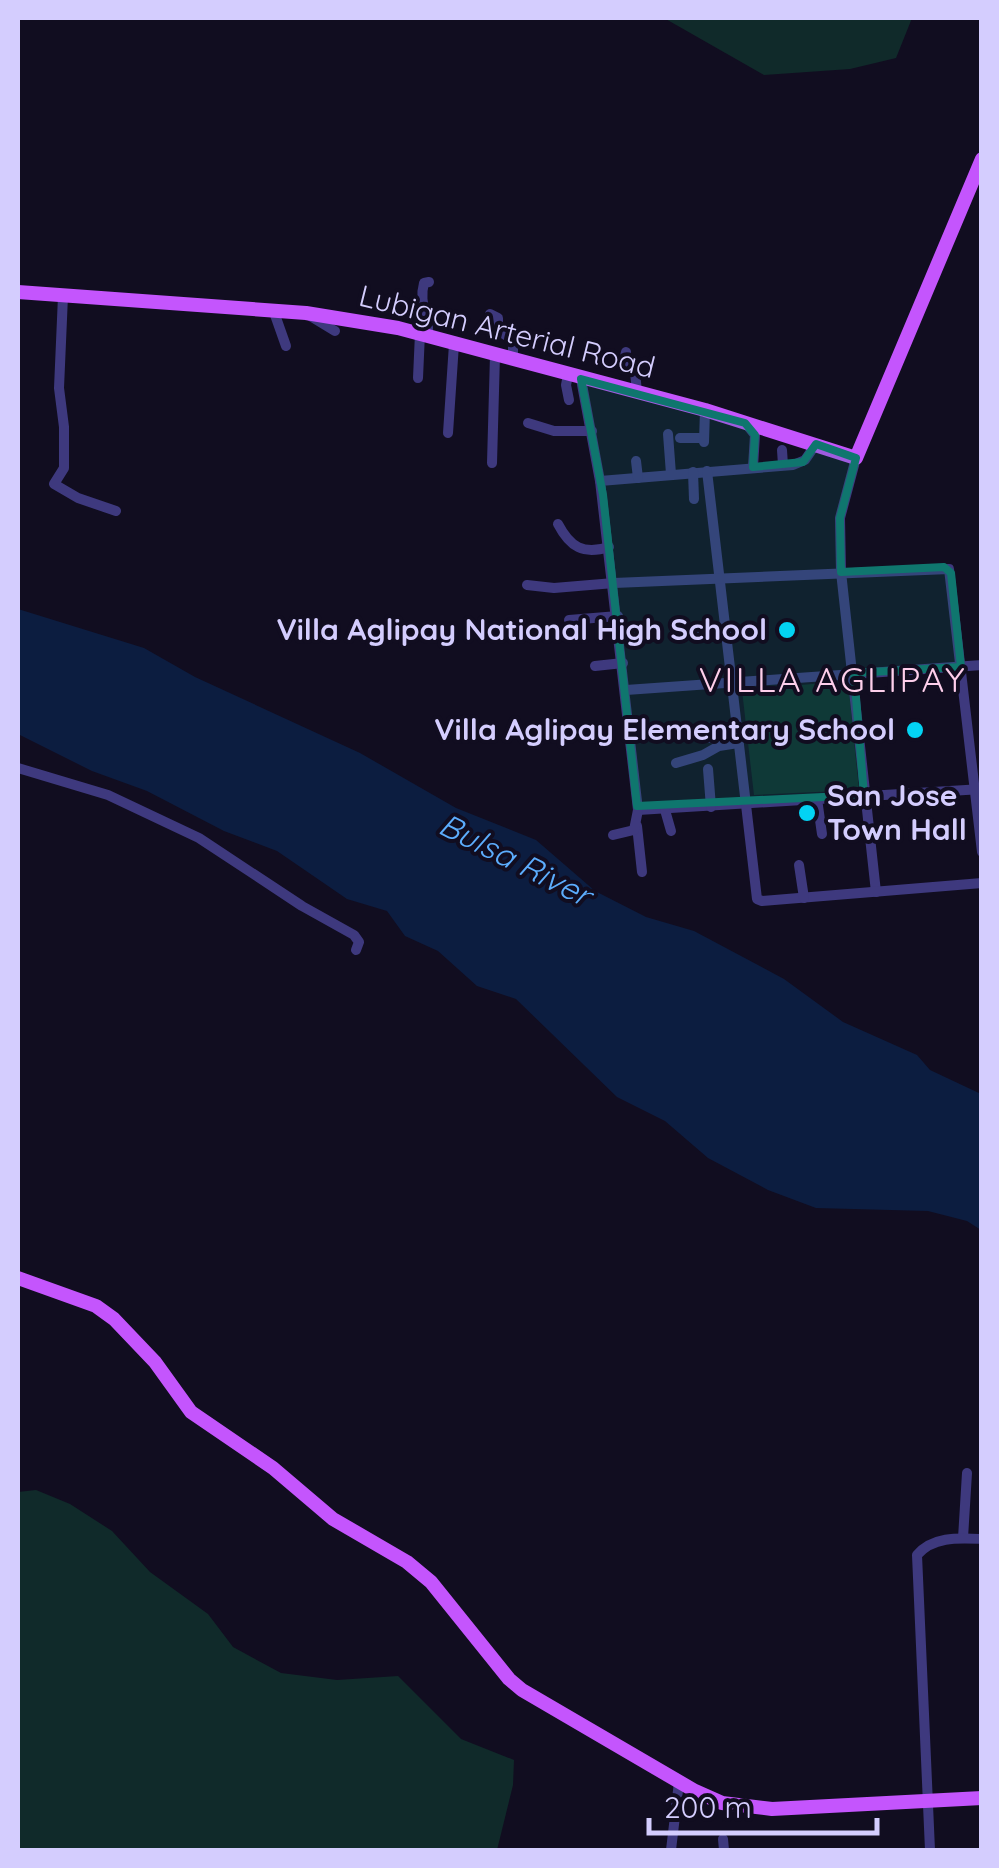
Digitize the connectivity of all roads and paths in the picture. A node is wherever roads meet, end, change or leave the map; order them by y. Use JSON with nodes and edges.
{"nodes":[{"id":1,"x":982,"y":159,"type":"edge"},
{"id":2,"x":429,"y":282,"type":"dead end"},
{"id":3,"x":31,"y":296,"type":"edge"},
{"id":4,"x":63,"y":296,"type":"junction"},
{"id":5,"x":274,"y":312,"type":"junction"},
{"id":6,"x":306,"y":313,"type":"junction"},
{"id":7,"x":490,"y":314,"type":"dead end"},
{"id":8,"x":334,"y":331,"type":"dead end"},
{"id":9,"x":424,"y":334,"type":"junction"},
{"id":10,"x":454,"y":344,"type":"junction"},
{"id":11,"x":286,"y":346,"type":"dead end"},
{"id":12,"x":626,"y":352,"type":"dead end"},
{"id":13,"x":495,"y":355,"type":"junction"},
{"id":14,"x":513,"y":360,"type":"junction"},
{"id":15,"x":574,"y":377,"type":"junction"},
{"id":16,"x":418,"y":378,"type":"dead end"},
{"id":17,"x":639,"y":381,"type":"junction"},
{"id":18,"x":570,"y":400,"type":"dead end"},
{"id":19,"x":705,"y":410,"type":"junction"},
{"id":20,"x":528,"y":422,"type":"dead end"},
{"id":21,"x":745,"y":422,"type":"junction"},
{"id":22,"x":592,"y":432,"type":"junction"},
{"id":23,"x":448,"y":433,"type":"dead end"},
{"id":24,"x":668,"y":434,"type":"dead end"},
{"id":25,"x":680,"y":438,"type":"dead end"},
{"id":26,"x":816,"y":444,"type":"junction"},
{"id":27,"x":782,"y":450,"type":"dead end"},
{"id":28,"x":703,"y":455,"type":"dead end"},
{"id":29,"x":856,"y":458,"type":"junction"},
{"id":30,"x":636,"y":461,"type":"dead end"},
{"id":31,"x":492,"y":462,"type":"dead end"},
{"id":32,"x":783,"y":465,"type":"junction"},
{"id":33,"x":753,"y":466,"type":"junction"},
{"id":34,"x":700,"y":471,"type":"junction"},
{"id":35,"x":672,"y":474,"type":"junction"},
{"id":36,"x":638,"y":478,"type":"junction"},
{"id":37,"x":600,"y":481,"type":"junction"},
{"id":38,"x":694,"y":499,"type":"dead end"},
{"id":39,"x":116,"y":511,"type":"dead end"},
{"id":40,"x":558,"y":524,"type":"dead end"},
{"id":41,"x":609,"y":547,"type":"junction"},
{"id":42,"x":841,"y":572,"type":"junction"},
{"id":43,"x":720,"y":579,"type":"junction"},
{"id":44,"x":614,"y":583,"type":"junction"},
{"id":45,"x":527,"y":585,"type":"dead end"},
{"id":46,"x":618,"y":616,"type":"junction"},
{"id":47,"x":569,"y":620,"type":"dead end"},
{"id":48,"x":702,"y":634,"type":"dead end"},
{"id":49,"x":726,"y":636,"type":"junction"},
{"id":50,"x":623,"y":663,"type":"junction"},
{"id":51,"x":982,"y":665,"type":"edge"},
{"id":52,"x":596,"y":666,"type":"dead end"},
{"id":53,"x":961,"y":666,"type":"junction"},
{"id":54,"x":854,"y":673,"type":"junction"},
{"id":55,"x":732,"y":681,"type":"junction"},
{"id":56,"x":626,"y":690,"type":"junction"},
{"id":57,"x":673,"y":726,"type":"dead end"},
{"id":58,"x":734,"y":743,"type":"junction"},
{"id":59,"x":676,"y":763,"type":"dead end"},
{"id":60,"x":18,"y":768,"type":"edge"},
{"id":61,"x":708,"y":770,"type":"dead end"},
{"id":62,"x":978,"y":789,"type":"edge"},
{"id":63,"x":864,"y":795,"type":"junction"},
{"id":64,"x":817,"y":799,"type":"junction"},
{"id":65,"x":746,"y":804,"type":"junction"},
{"id":66,"x":711,"y":807,"type":"junction"},
{"id":67,"x":638,"y":810,"type":"junction"},
{"id":68,"x":666,"y":810,"type":"junction"},
{"id":69,"x":636,"y":826,"type":"junction"},
{"id":70,"x":671,"y":831,"type":"dead end"},
{"id":71,"x":613,"y":834,"type":"dead end"},
{"id":72,"x":822,"y":834,"type":"dead end"},
{"id":73,"x":982,"y":852,"type":"edge"},
{"id":74,"x":799,"y":864,"type":"dead end"},
{"id":75,"x":642,"y":872,"type":"dead end"},
{"id":76,"x":853,"y":880,"type":"dead end"},
{"id":77,"x":982,"y":882,"type":"edge"},
{"id":78,"x":876,"y":892,"type":"junction"},
{"id":79,"x":855,"y":894,"type":"junction"},
{"id":80,"x":804,"y":898,"type":"junction"},
{"id":81,"x":356,"y":950,"type":"dead end"},
{"id":82,"x":18,"y":1278,"type":"edge"},
{"id":83,"x":967,"y":1473,"type":"dead end"},
{"id":84,"x":963,"y":1538,"type":"junction"},
{"id":85,"x":982,"y":1539,"type":"edge"},
{"id":86,"x":679,"y":1782,"type":"junction"},
{"id":87,"x":694,"y":1791,"type":"junction"},
{"id":88,"x":982,"y":1798,"type":"edge"},
{"id":89,"x":930,"y":1802,"type":"junction"},
{"id":90,"x":677,"y":1811,"type":"junction"},
{"id":91,"x":671,"y":1850,"type":"edge"},
{"id":92,"x":930,"y":1850,"type":"edge"}],
"edges":[{"from":1,"to":29,"type":"main road"},
{"from":2,"to":9,"type":"street"},
{"from":3,"to":4,"type":"main road","name":"Lubigan Arterial Road"},
{"from":4,"to":5,"type":"main road","name":"Lubigan Arterial Road"},
{"from":4,"to":39,"type":"street"},
{"from":5,"to":6,"type":"main road","name":"Lubigan Arterial Road"},
{"from":5,"to":11,"type":"street"},
{"from":6,"to":8,"type":"street"},
{"from":6,"to":9,"type":"main road","name":"Lubigan Arterial Road"},
{"from":7,"to":14,"type":"street"},
{"from":9,"to":10,"type":"main road","name":"Lubigan Arterial Road"},
{"from":9,"to":16,"type":"street"},
{"from":10,"to":13,"type":"main road","name":"Lubigan Arterial Road"},
{"from":10,"to":23,"type":"street"},
{"from":12,"to":17,"type":"street"},
{"from":13,"to":14,"type":"main road","name":"Lubigan Arterial Road"},
{"from":13,"to":31,"type":"street"},
{"from":14,"to":15,"type":"main road","name":"Lubigan Arterial Road"},
{"from":15,"to":17,"type":"main road","name":"Lubigan Arterial Road"},
{"from":15,"to":18,"type":"street"},
{"from":15,"to":22,"type":"street"},
{"from":17,"to":19,"type":"main road","name":"Lubigan Arterial Road"},
{"from":19,"to":21,"type":"main road","name":"Lubigan Arterial Road"},
{"from":19,"to":25,"type":"street"},
{"from":20,"to":22,"type":"street"},
{"from":21,"to":26,"type":"main road","name":"Lubigan Arterial Road"},
{"from":21,"to":33,"type":"street"},
{"from":22,"to":37,"type":"street"},
{"from":24,"to":35,"type":"street"},
{"from":26,"to":29,"type":"main road","name":"Lubigan Arterial Road"},
{"from":26,"to":32,"type":"street"},
{"from":27,"to":32,"type":"street"},
{"from":28,"to":34,"type":"street"},
{"from":29,"to":42,"type":"street"},
{"from":30,"to":36,"type":"street"},
{"from":32,"to":33,"type":"street"},
{"from":33,"to":34,"type":"street"},
{"from":34,"to":35,"type":"street"},
{"from":34,"to":38,"type":"street"},
{"from":34,"to":43,"type":"street"},
{"from":35,"to":36,"type":"street"},
{"from":36,"to":37,"type":"street"},
{"from":37,"to":41,"type":"street"},
{"from":40,"to":41,"type":"street"},
{"from":41,"to":44,"type":"street"},
{"from":42,"to":43,"type":"street"},
{"from":42,"to":53,"type":"street"},
{"from":42,"to":54,"type":"street"},
{"from":43,"to":44,"type":"street"},
{"from":43,"to":49,"type":"street"},
{"from":44,"to":45,"type":"street"},
{"from":44,"to":46,"type":"street"},
{"from":46,"to":47,"type":"street"},
{"from":46,"to":50,"type":"street"},
{"from":48,"to":49,"type":"street"},
{"from":49,"to":55,"type":"street"},
{"from":50,"to":52,"type":"street"},
{"from":50,"to":56,"type":"street"},
{"from":51,"to":53,"type":"street"},
{"from":53,"to":54,"type":"street"},
{"from":53,"to":62,"type":"street"},
{"from":54,"to":55,"type":"street"},
{"from":54,"to":63,"type":"street"},
{"from":55,"to":56,"type":"street"},
{"from":55,"to":58,"type":"street"},
{"from":56,"to":67,"type":"street"},
{"from":57,"to":58,"type":"street"},
{"from":58,"to":59,"type":"street"},
{"from":58,"to":65,"type":"street"},
{"from":60,"to":81,"type":"street"},
{"from":61,"to":66,"type":"street"},
{"from":62,"to":63,"type":"street"},
{"from":62,"to":73,"type":"street"},
{"from":63,"to":64,"type":"street"},
{"from":63,"to":78,"type":"street"},
{"from":64,"to":65,"type":"street"},
{"from":64,"to":72,"type":"street"},
{"from":65,"to":66,"type":"street"},
{"from":65,"to":80,"type":"street"},
{"from":66,"to":68,"type":"street"},
{"from":67,"to":68,"type":"street"},
{"from":67,"to":69,"type":"street"},
{"from":68,"to":70,"type":"street"},
{"from":69,"to":71,"type":"street"},
{"from":69,"to":75,"type":"street"},
{"from":74,"to":80,"type":"street"},
{"from":76,"to":79,"type":"street"},
{"from":77,"to":78,"type":"street"},
{"from":78,"to":79,"type":"street"},
{"from":79,"to":80,"type":"street"},
{"from":82,"to":86,"type":"main road"},
{"from":83,"to":84,"type":"street"},
{"from":84,"to":85,"type":"street"},
{"from":84,"to":89,"type":"street"},
{"from":86,"to":87,"type":"main road"},
{"from":86,"to":90,"type":"street"},
{"from":87,"to":89,"type":"main road"},
{"from":87,"to":90,"type":"street"},
{"from":88,"to":89,"type":"main road"},
{"from":89,"to":92,"type":"street"},
{"from":90,"to":91,"type":"street"}]}
